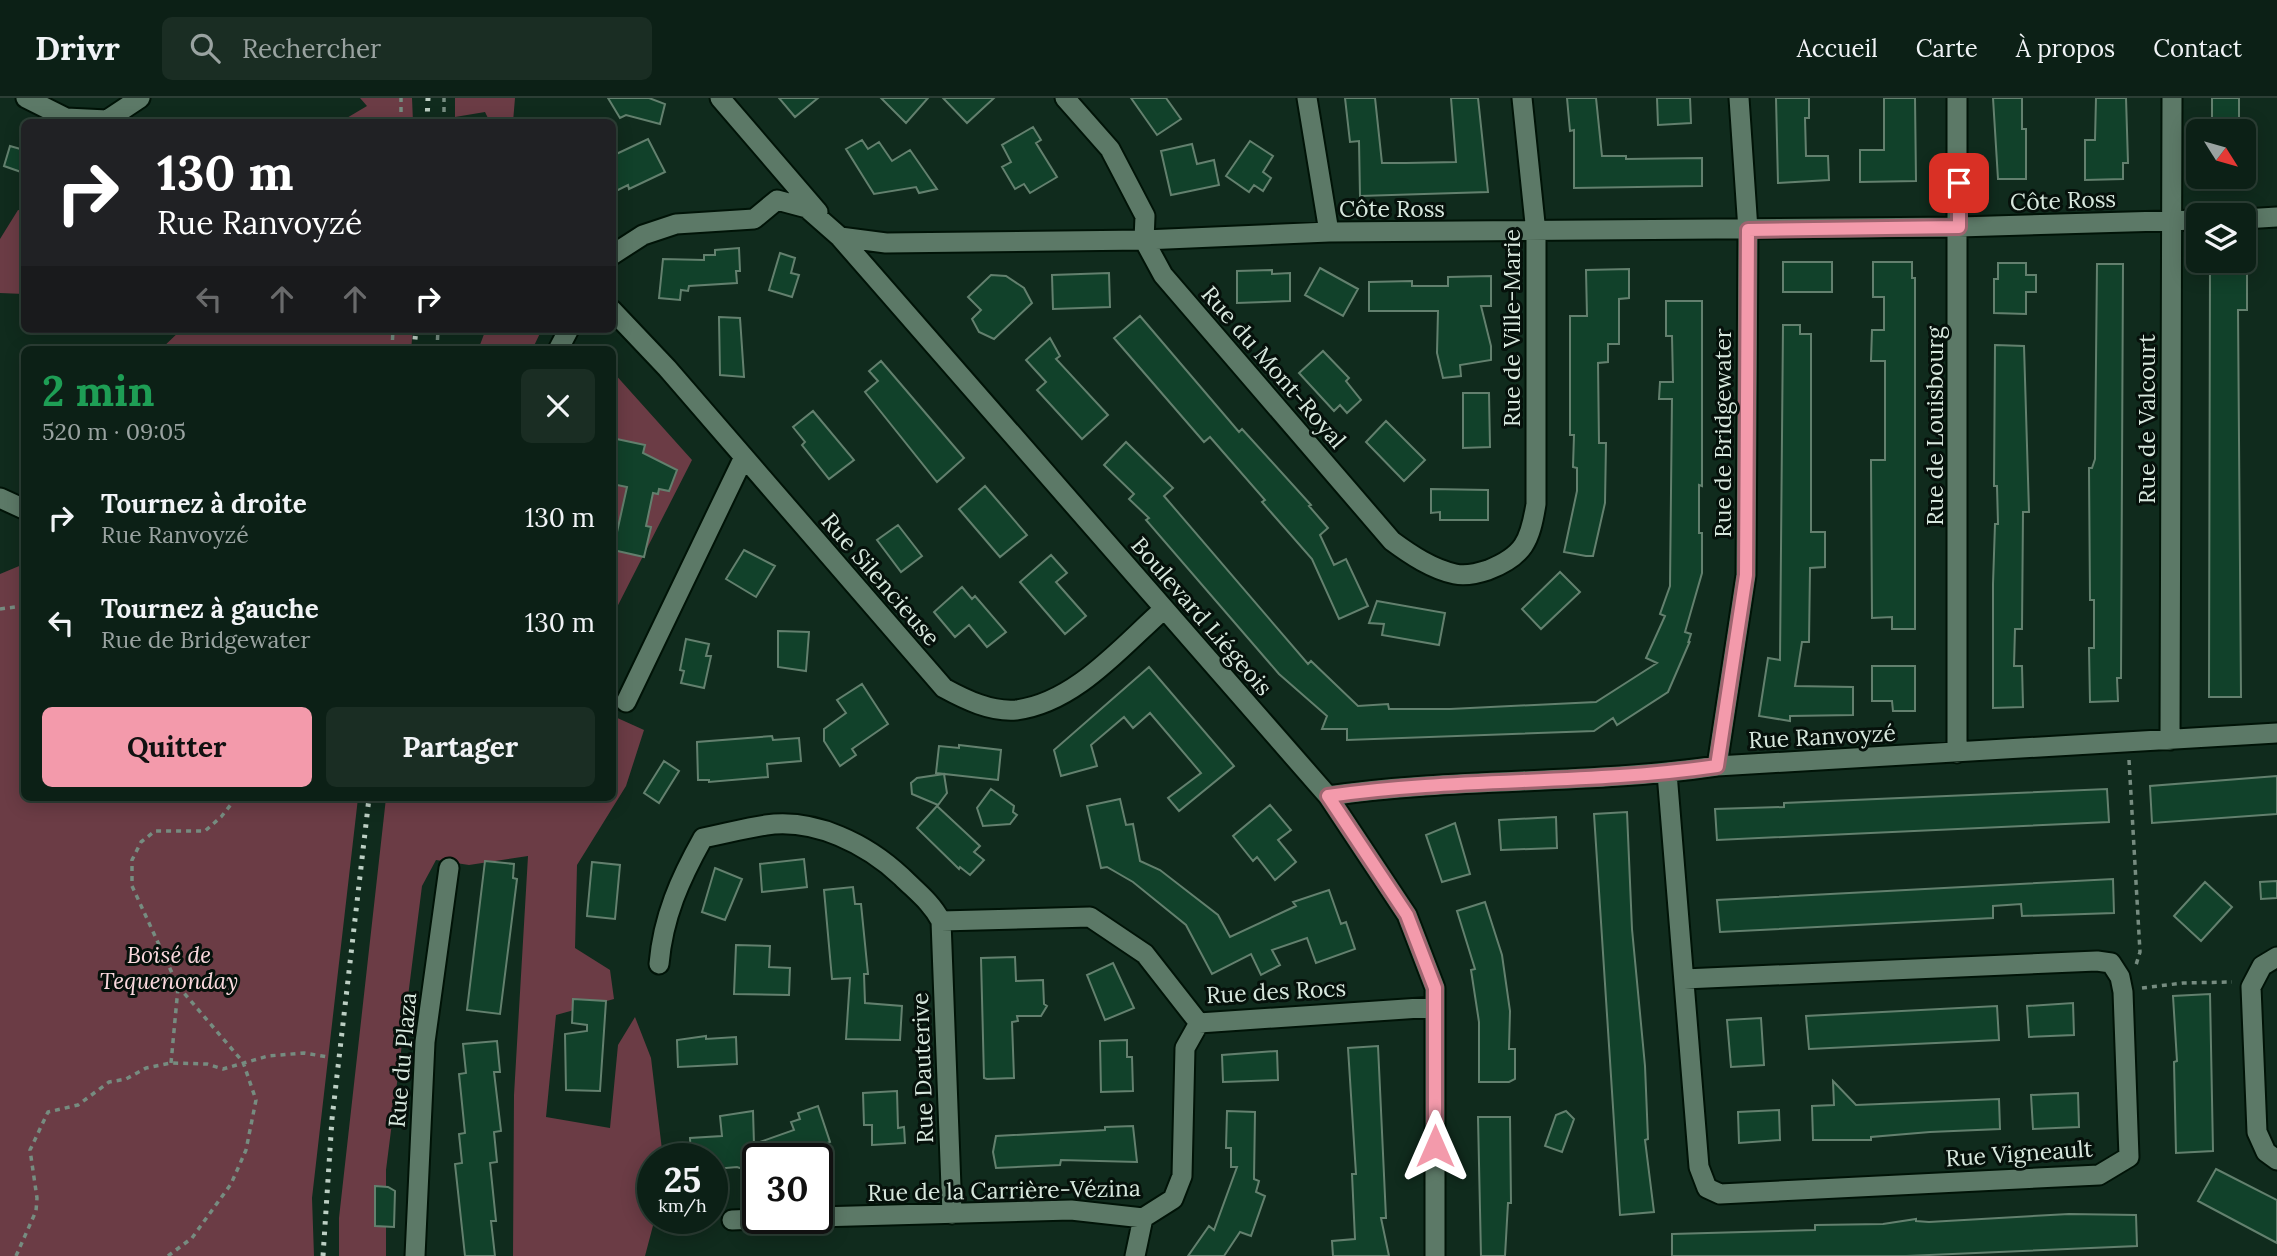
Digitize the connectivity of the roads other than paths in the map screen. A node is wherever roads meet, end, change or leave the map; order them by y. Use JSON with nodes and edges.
{"nodes":[{"id":1,"x":26,"y":98,"type":"edge"},
{"id":2,"x":140,"y":98,"type":"edge"},
{"id":3,"x":720,"y":98,"type":"edge"},
{"id":4,"x":1065,"y":98,"type":"edge"},
{"id":5,"x":1307,"y":98,"type":"edge"},
{"id":6,"x":1522,"y":98,"type":"edge"},
{"id":7,"x":1739,"y":98,"type":"edge"},
{"id":8,"x":1957,"y":98,"type":"edge"},
{"id":9,"x":2172,"y":98,"type":"edge"},
{"id":10,"x":86,"y":119,"type":"edge"},
{"id":11,"x":108,"y":119,"type":"edge"},
{"id":12,"x":2277,"y":217,"type":"edge"},
{"id":13,"x":2256,"y":218,"type":"edge"},
{"id":14,"x":2186,"y":220,"type":"edge"},
{"id":15,"x":2171,"y":221,"type":"junction"},
{"id":16,"x":1959,"y":227,"type":"junction"},
{"id":17,"x":1748,"y":230,"type":"junction"},
{"id":18,"x":1329,"y":232,"type":"junction"},
{"id":19,"x":1536,"y":233,"type":"junction"},
{"id":20,"x":840,"y":237,"type":"junction"},
{"id":21,"x":1144,"y":240,"type":"junction"},
{"id":22,"x":616,"y":252,"type":"edge"},
{"id":23,"x":616,"y":314,"type":"edge"},
{"id":24,"x":743,"y":459,"type":"junction"},
{"id":25,"x":0,"y":498,"type":"edge"},
{"id":26,"x":21,"y":508,"type":"edge"},
{"id":27,"x":1519,"y":554,"type":"joint"},
{"id":28,"x":1163,"y":610,"type":"junction"},
{"id":29,"x":626,"y":702,"type":"dead end"},
{"id":30,"x":2277,"y":733,"type":"edge"},
{"id":31,"x":2170,"y":740,"type":"junction"},
{"id":32,"x":1957,"y":754,"type":"junction"},
{"id":33,"x":1717,"y":766,"type":"junction"},
{"id":34,"x":1667,"y":774,"type":"junction"},
{"id":35,"x":1328,"y":796,"type":"junction"},
{"id":36,"x":449,"y":869,"type":"dead end"},
{"id":37,"x":941,"y":921,"type":"junction"},
{"id":38,"x":2277,"y":957,"type":"edge"},
{"id":39,"x":659,"y":964,"type":"dead end"},
{"id":40,"x":1684,"y":979,"type":"junction"},
{"id":41,"x":1435,"y":1007,"type":"junction"},
{"id":42,"x":1199,"y":1023,"type":"junction"},
{"id":43,"x":2277,"y":1160,"type":"edge"},
{"id":44,"x":952,"y":1214,"type":"junction"},
{"id":45,"x":833,"y":1217,"type":"edge"},
{"id":46,"x":1143,"y":1218,"type":"junction"},
{"id":47,"x":732,"y":1220,"type":"dead end"},
{"id":48,"x":742,"y":1220,"type":"edge"},
{"id":49,"x":415,"y":1256,"type":"edge"},
{"id":50,"x":1135,"y":1256,"type":"edge"},
{"id":51,"x":1435,"y":1256,"type":"edge"}],
"edges":[{"from":1,"to":10,"type":"street"},
{"from":2,"to":11,"type":"street"},
{"from":3,"to":20,"type":"street","name":"Boulevard Liégeois"},
{"from":4,"to":21,"type":"street","name":"Rue du Mont-Royal"},
{"from":5,"to":18,"type":"street"},
{"from":6,"to":19,"type":"street","name":"Rue de Ville-Marie"},
{"from":7,"to":17,"type":"street","name":"Rue de Bridgewater"},
{"from":8,"to":16,"type":"street","name":"Rue de Louisbourg"},
{"from":9,"to":15,"type":"street","name":"Rue de Valcourt"},
{"from":12,"to":13,"type":"street"},
{"from":14,"to":15,"type":"street","name":"Côte Ross"},
{"from":15,"to":16,"type":"street","name":"Côte Ross"},
{"from":15,"to":31,"type":"street","name":"Rue de Valcourt"},
{"from":16,"to":17,"type":"street","name":"Côte Ross"},
{"from":16,"to":32,"type":"street","name":"Rue de Louisbourg"},
{"from":17,"to":19,"type":"street","name":"Côte Ross"},
{"from":17,"to":33,"type":"street","name":"Rue de Bridgewater"},
{"from":18,"to":19,"type":"street","name":"Côte Ross"},
{"from":18,"to":21,"type":"street","name":"Côte Ross"},
{"from":19,"to":27,"type":"street","name":"Rue de Ville-Marie"},
{"from":20,"to":21,"type":"street","name":"Côte Ross"},
{"from":20,"to":22,"type":"street"},
{"from":20,"to":28,"type":"street","name":"Boulevard Liégeois"},
{"from":21,"to":27,"type":"street","name":"Rue du Mont-Royal"},
{"from":23,"to":24,"type":"street","name":"Rue Silencieuse"},
{"from":24,"to":28,"type":"street","name":"Rue Silencieuse"},
{"from":24,"to":29,"type":"street"},
{"from":25,"to":26,"type":"street"},
{"from":28,"to":35,"type":"street","name":"Boulevard Liégeois"},
{"from":30,"to":31,"type":"street","name":"Rue Ranvoyzé"},
{"from":31,"to":32,"type":"street","name":"Rue Ranvoyzé"},
{"from":32,"to":33,"type":"street","name":"Rue Ranvoyzé"},
{"from":33,"to":34,"type":"street","name":"Rue Ranvoyzé"},
{"from":34,"to":35,"type":"street","name":"Rue Ranvoyzé"},
{"from":34,"to":40,"type":"street","name":"Rue Vigneault"},
{"from":35,"to":41,"type":"street","name":"Boulevard Liégeois"},
{"from":36,"to":49,"type":"street","name":"Rue du Plaza"},
{"from":37,"to":39,"type":"street"},
{"from":37,"to":42,"type":"street","name":"Rue des Rocs"},
{"from":37,"to":44,"type":"street","name":"Rue Dauterive"},
{"from":38,"to":43,"type":"street"},
{"from":40,"to":40,"type":"street","name":"Rue Vigneault"},
{"from":41,"to":42,"type":"street","name":"Rue des Rocs"},
{"from":41,"to":51,"type":"street","name":"Boulevard Liégeois"},
{"from":42,"to":46,"type":"street","name":"Rue de la Carrière-Vézina"},
{"from":44,"to":45,"type":"street","name":"Rue de la Carrière-Vézina"},
{"from":44,"to":46,"type":"street","name":"Rue de la Carrière-Vézina"},
{"from":46,"to":50,"type":"street"},
{"from":47,"to":48,"type":"street"}]}
